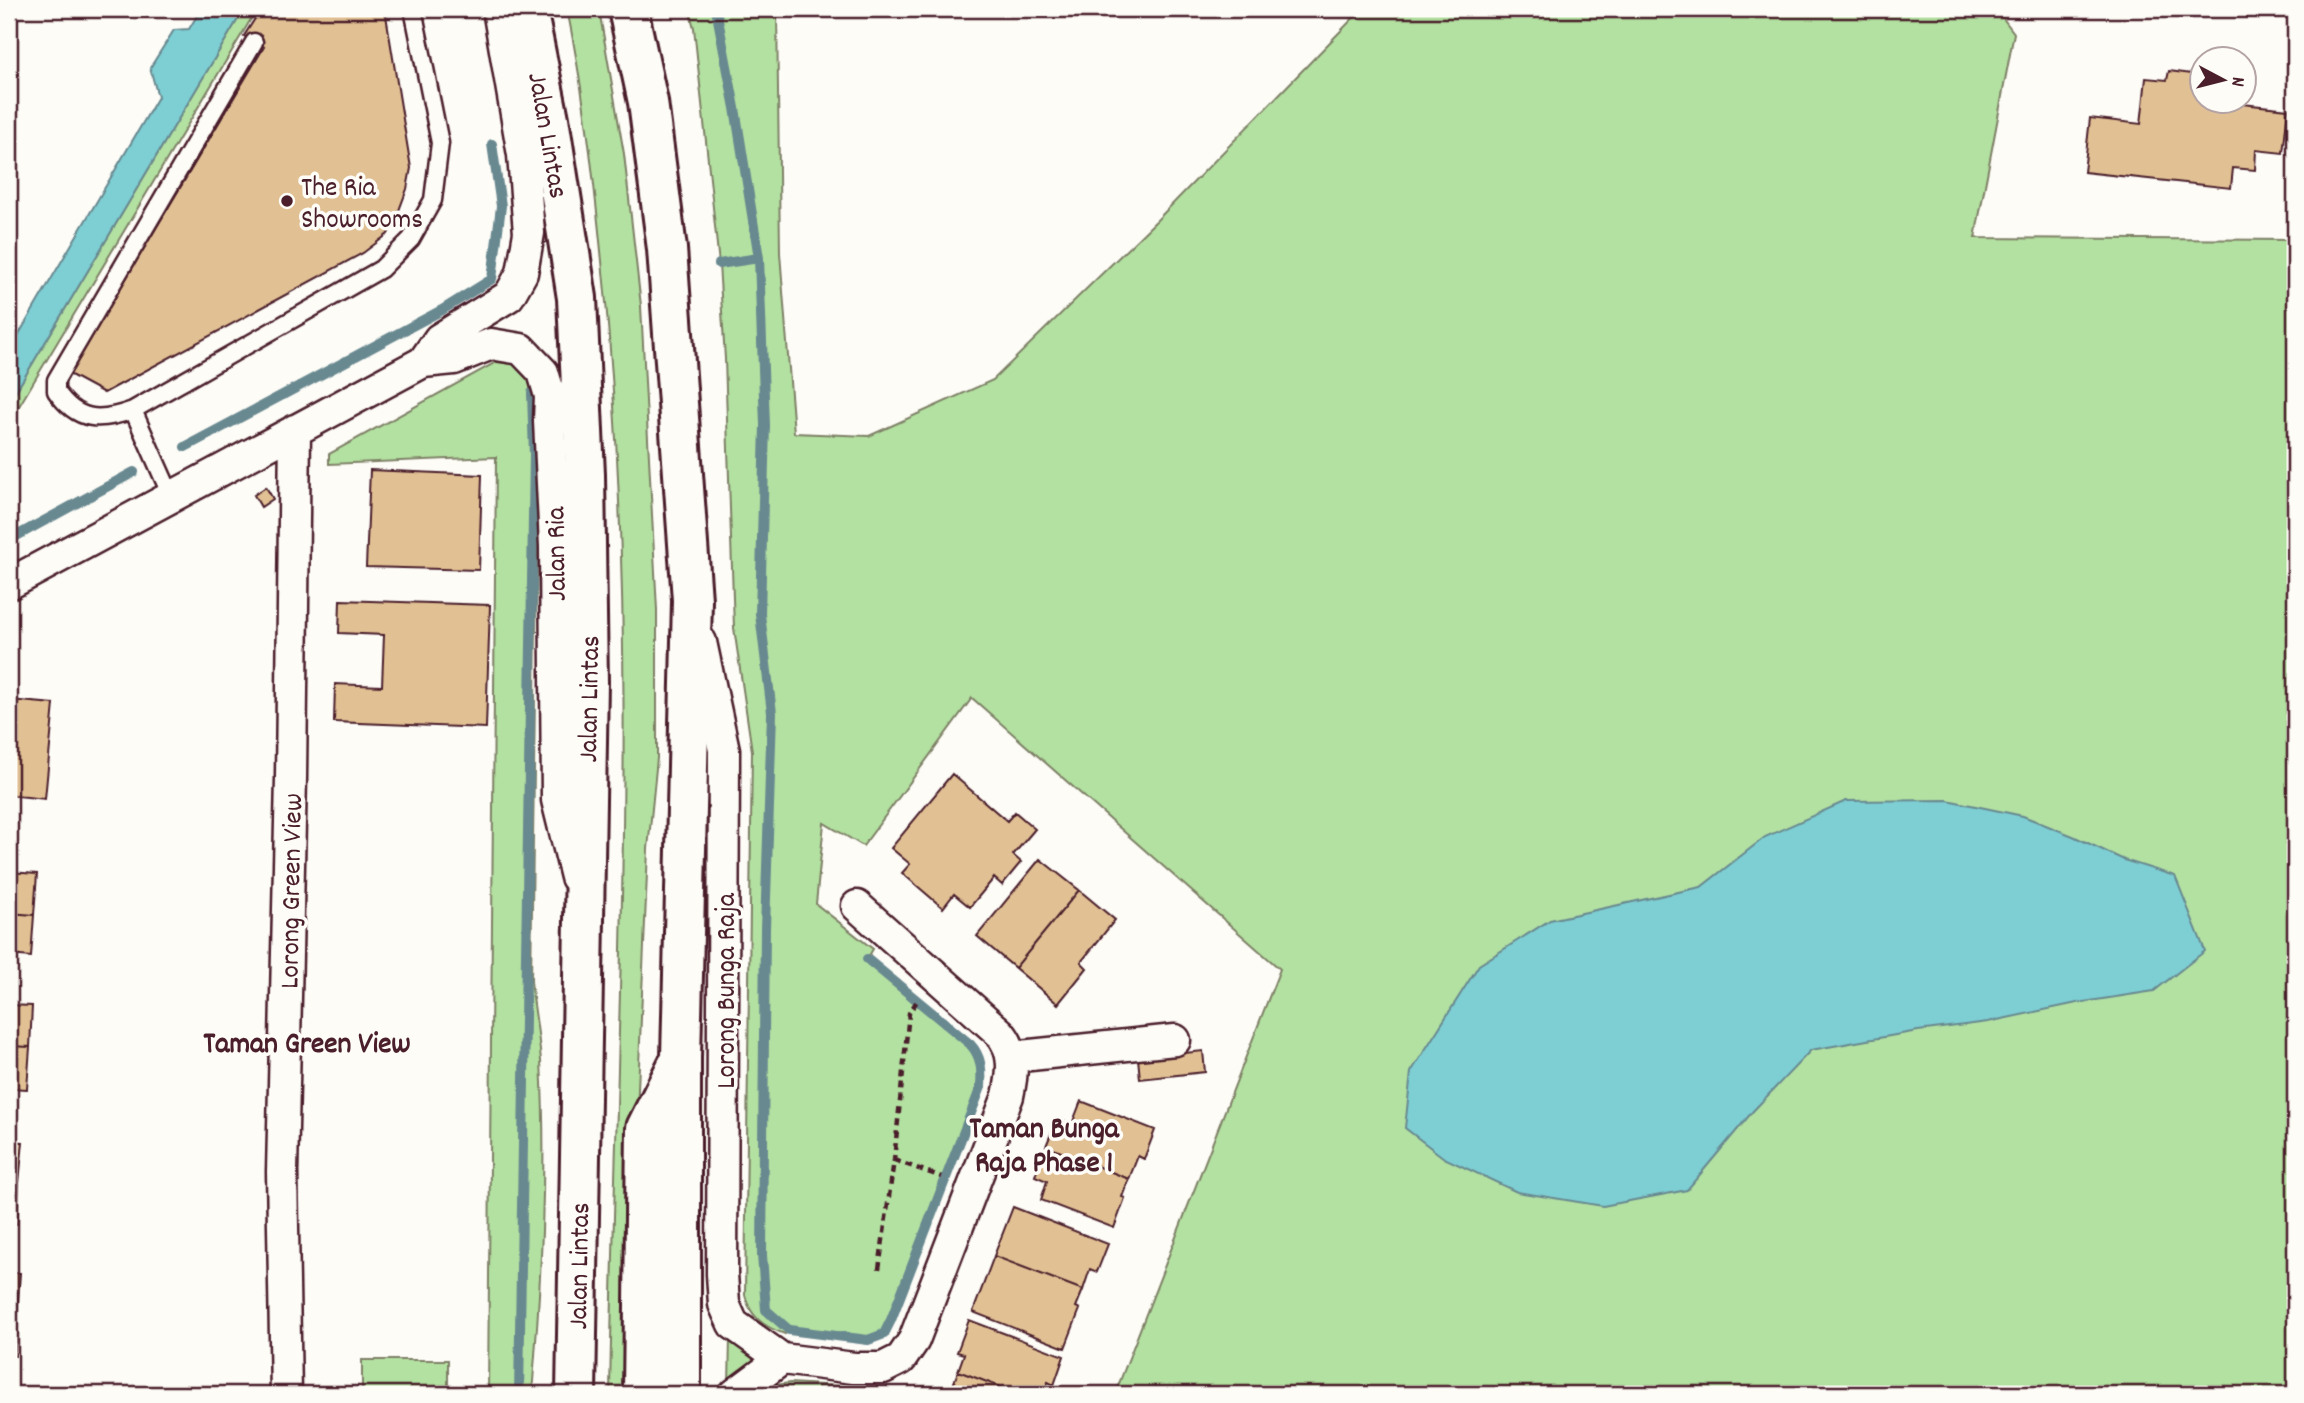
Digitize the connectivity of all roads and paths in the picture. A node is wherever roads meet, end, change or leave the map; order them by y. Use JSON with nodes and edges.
{"nodes":[{"id":1,"x":413,"y":9,"type":"edge"},
{"id":2,"x":498,"y":9,"type":"edge"},
{"id":3,"x":527,"y":9,"type":"edge"},
{"id":4,"x":628,"y":9,"type":"edge"},
{"id":5,"x":254,"y":42,"type":"dead end"},
{"id":6,"x":423,"y":362,"type":"junction"},
{"id":7,"x":133,"y":410,"type":"junction"},
{"id":8,"x":295,"y":430,"type":"junction"},
{"id":9,"x":172,"y":498,"type":"junction"},
{"id":10,"x":9,"y":584,"type":"edge"},
{"id":11,"x":691,"y":600,"type":"junction"},
{"id":12,"x":857,"y":906,"type":"dead end"},
{"id":13,"x":583,"y":909,"type":"junction"},
{"id":14,"x":916,"y":1003,"type":"dead end"},
{"id":15,"x":1175,"y":1040,"type":"dead end"},
{"id":16,"x":1012,"y":1057,"type":"junction"},
{"id":17,"x":681,"y":1058,"type":"junction"},
{"id":18,"x":894,"y":1160,"type":"junction"},
{"id":19,"x":943,"y":1178,"type":"dead end"},
{"id":20,"x":879,"y":1269,"type":"dead end"},
{"id":21,"x":782,"y":1359,"type":"junction"},
{"id":22,"x":286,"y":1394,"type":"edge"},
{"id":23,"x":576,"y":1394,"type":"edge"},
{"id":24,"x":643,"y":1394,"type":"edge"},
{"id":25,"x":681,"y":1394,"type":"edge"},
{"id":26,"x":735,"y":1394,"type":"edge"}],
"edges":[{"from":1,"to":7,"type":"lane"},
{"from":2,"to":6,"type":"street","name":"Jalan Ria"},
{"from":3,"to":13,"type":"highway","name":"Jalan Lintas"},
{"from":4,"to":11,"type":"highway"},
{"from":5,"to":7,"type":"lane"},
{"from":6,"to":8,"type":"street","name":"Jalan Ria"},
{"from":6,"to":13,"type":"street","name":"Jalan Ria"},
{"from":7,"to":9,"type":"lane"},
{"from":8,"to":9,"type":"street","name":"Jalan Ria"},
{"from":8,"to":22,"type":"street","name":"Lorong Green View"},
{"from":9,"to":10,"type":"street","name":"Jalan Ria"},
{"from":11,"to":17,"type":"highway"},
{"from":11,"to":21,"type":"street","name":"Lorong Bunga Raja"},
{"from":12,"to":16,"type":"street"},
{"from":13,"to":23,"type":"highway","name":"Jalan Lintas"},
{"from":14,"to":18,"type":"path"},
{"from":15,"to":16,"type":"street"},
{"from":16,"to":21,"type":"street","name":"Lorong Bunga Raja"},
{"from":17,"to":24,"type":"highway"},
{"from":17,"to":25,"type":"highway"},
{"from":18,"to":19,"type":"path"},
{"from":18,"to":20,"type":"path"},
{"from":21,"to":26,"type":"street"}]}
